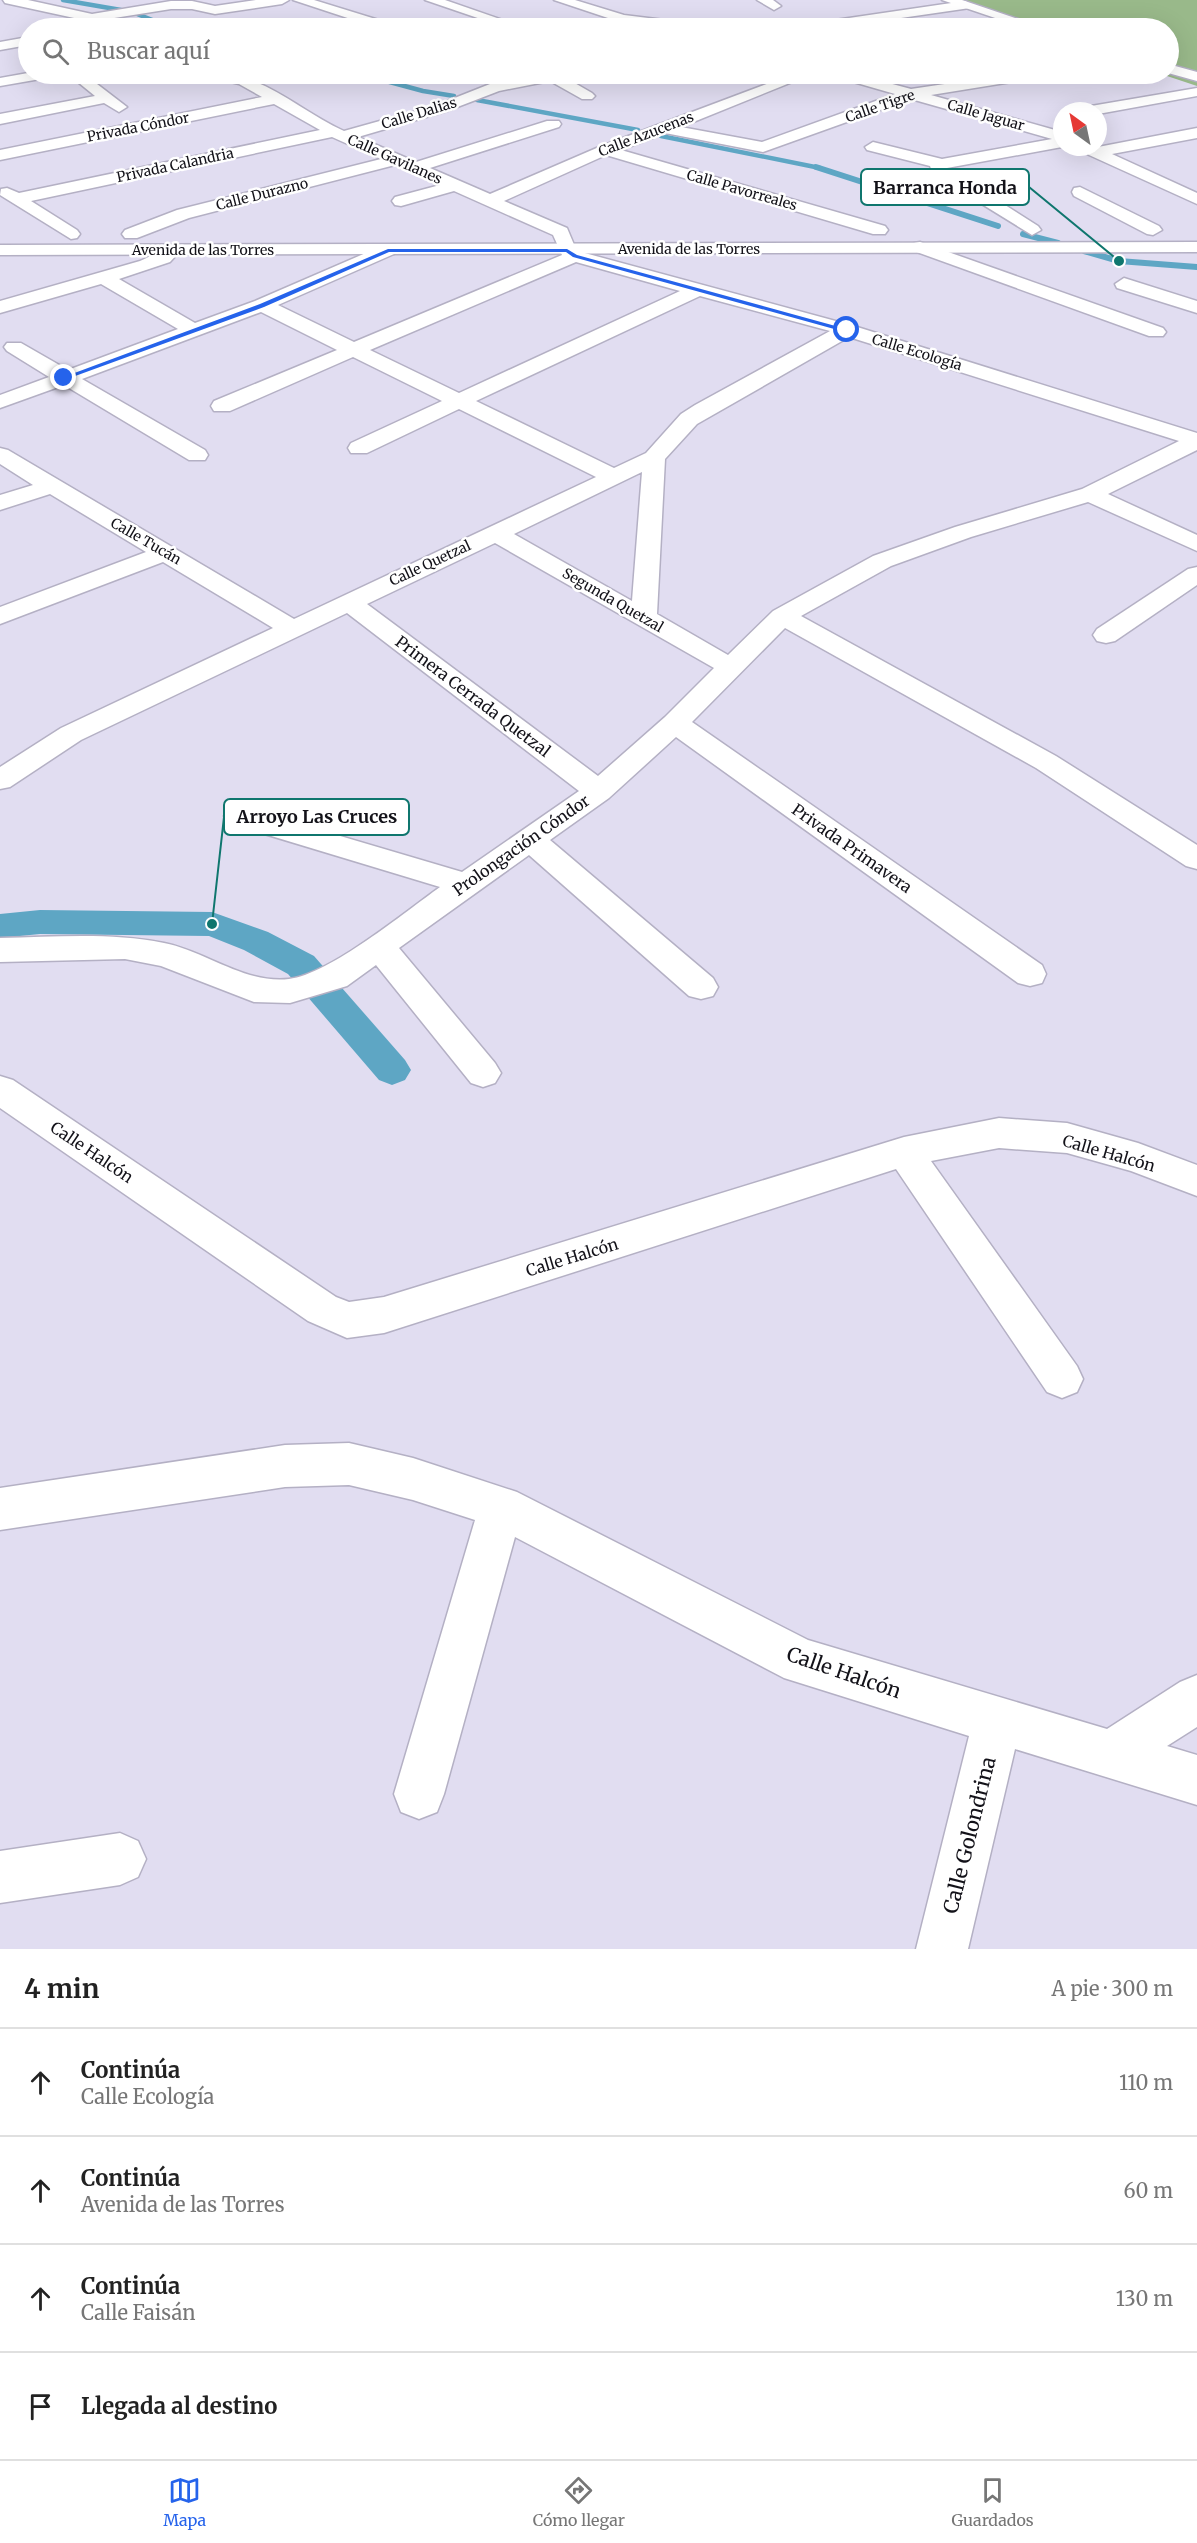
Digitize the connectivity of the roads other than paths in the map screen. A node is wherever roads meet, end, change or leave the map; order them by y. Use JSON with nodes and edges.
{"nodes":[{"id":1,"x":10,"y":0,"type":"edge"},
{"id":2,"x":282,"y":0,"type":"edge"},
{"id":3,"x":300,"y":0,"type":"edge"},
{"id":4,"x":432,"y":0,"type":"edge"},
{"id":5,"x":561,"y":0,"type":"edge"},
{"id":6,"x":949,"y":0,"type":"edge"},
{"id":7,"x":167,"y":2,"type":"edge"},
{"id":8,"x":965,"y":5,"type":"junction"},
{"id":9,"x":51,"y":8,"type":"junction"},
{"id":10,"x":215,"y":10,"type":"junction"},
{"id":11,"x":10,"y":15,"type":"dead end"},
{"id":12,"x":80,"y":18,"type":"edge"},
{"id":13,"x":111,"y":18,"type":"edge"},
{"id":14,"x":235,"y":18,"type":"edge"},
{"id":15,"x":358,"y":18,"type":"edge"},
{"id":16,"x":488,"y":18,"type":"edge"},
{"id":17,"x":623,"y":18,"type":"edge"},
{"id":18,"x":876,"y":18,"type":"edge"},
{"id":19,"x":1006,"y":18,"type":"edge"},
{"id":20,"x":18,"y":42,"type":"edge"},
{"id":21,"x":0,"y":46,"type":"edge"},
{"id":22,"x":1179,"y":71,"type":"edge"},
{"id":23,"x":1197,"y":77,"type":"edge"},
{"id":24,"x":18,"y":79,"type":"edge"},
{"id":25,"x":0,"y":82,"type":"edge"},
{"id":26,"x":88,"y":84,"type":"edge"},
{"id":27,"x":249,"y":84,"type":"edge"},
{"id":28,"x":511,"y":84,"type":"edge"},
{"id":29,"x":570,"y":84,"type":"edge"},
{"id":30,"x":779,"y":84,"type":"edge"},
{"id":31,"x":876,"y":84,"type":"edge"},
{"id":32,"x":974,"y":84,"type":"edge"},
{"id":33,"x":1197,"y":92,"type":"edge"},
{"id":34,"x":910,"y":94,"type":"junction"},
{"id":35,"x":587,"y":96,"type":"dead end"},
{"id":36,"x":107,"y":99,"type":"junction"},
{"id":37,"x":276,"y":99,"type":"junction"},
{"id":38,"x":1107,"y":108,"type":"edge"},
{"id":39,"x":1051,"y":118,"type":"dead end"},
{"id":40,"x":0,"y":119,"type":"edge"},
{"id":41,"x":554,"y":124,"type":"dead end"},
{"id":42,"x":1019,"y":124,"type":"junction"},
{"id":43,"x":146,"y":126,"type":"junction"},
{"id":44,"x":663,"y":128,"type":"junction"},
{"id":45,"x":1197,"y":133,"type":"edge"},
{"id":46,"x":338,"y":134,"type":"junction"},
{"id":47,"x":1053,"y":134,"type":"edge"},
{"id":48,"x":1053,"y":144,"type":"edge"},
{"id":49,"x":1107,"y":146,"type":"edge"},
{"id":50,"x":873,"y":147,"type":"dead end"},
{"id":51,"x":605,"y":150,"type":"junction"},
{"id":52,"x":0,"y":155,"type":"edge"},
{"id":53,"x":1105,"y":156,"type":"edge"},
{"id":54,"x":396,"y":160,"type":"junction"},
{"id":55,"x":940,"y":165,"type":"junction"},
{"id":56,"x":414,"y":168,"type":"junction"},
{"id":57,"x":454,"y":186,"type":"junction"},
{"id":58,"x":0,"y":188,"type":"edge"},
{"id":59,"x":1080,"y":192,"type":"dead end"},
{"id":60,"x":16,"y":199,"type":"junction"},
{"id":61,"x":1197,"y":199,"type":"edge"},
{"id":62,"x":401,"y":201,"type":"dead end"},
{"id":63,"x":489,"y":201,"type":"junction"},
{"id":64,"x":879,"y":230,"type":"junction"},
{"id":65,"x":1032,"y":230,"type":"junction"},
{"id":66,"x":1153,"y":230,"type":"junction"},
{"id":67,"x":1197,"y":230,"type":"edge"},
{"id":68,"x":0,"y":234,"type":"edge"},
{"id":69,"x":71,"y":234,"type":"junction"},
{"id":70,"x":131,"y":234,"type":"junction"},
{"id":71,"x":568,"y":246,"type":"junction"},
{"id":72,"x":920,"y":247,"type":"junction"},
{"id":73,"x":1197,"y":248,"type":"edge"},
{"id":74,"x":0,"y":250,"type":"edge"},
{"id":75,"x":172,"y":250,"type":"junction"},
{"id":76,"x":388,"y":250,"type":"junction"},
{"id":77,"x":102,"y":277,"type":"junction"},
{"id":78,"x":1124,"y":284,"type":"dead end"},
{"id":79,"x":699,"y":289,"type":"junction"},
{"id":80,"x":262,"y":305,"type":"junction"},
{"id":81,"x":0,"y":307,"type":"edge"},
{"id":82,"x":1197,"y":308,"type":"edge"},
{"id":83,"x":847,"y":330,"type":"junction"},
{"id":84,"x":195,"y":331,"type":"junction"},
{"id":85,"x":1156,"y":333,"type":"dead end"},
{"id":86,"x":14,"y":347,"type":"dead end"},
{"id":87,"x":354,"y":352,"type":"junction"},
{"id":88,"x":64,"y":378,"type":"junction"},
{"id":89,"x":0,"y":402,"type":"edge"},
{"id":90,"x":455,"y":402,"type":"junction"},
{"id":91,"x":222,"y":406,"type":"dead end"},
{"id":92,"x":1194,"y":444,"type":"edge"},
{"id":93,"x":359,"y":448,"type":"dead end"},
{"id":94,"x":0,"y":455,"type":"edge"},
{"id":95,"x":197,"y":455,"type":"dead end"},
{"id":96,"x":654,"y":458,"type":"junction"},
{"id":97,"x":616,"y":478,"type":"junction"},
{"id":98,"x":52,"y":486,"type":"junction"},
{"id":99,"x":1090,"y":494,"type":"junction"},
{"id":100,"x":0,"y":503,"type":"edge"},
{"id":101,"x":495,"y":533,"type":"junction"},
{"id":102,"x":1197,"y":544,"type":"edge"},
{"id":103,"x":166,"y":553,"type":"junction"},
{"id":104,"x":1197,"y":574,"type":"edge"},
{"id":105,"x":348,"y":602,"type":"junction"},
{"id":106,"x":0,"y":616,"type":"edge"},
{"id":107,"x":782,"y":616,"type":"junction"},
{"id":108,"x":644,"y":618,"type":"junction"},
{"id":109,"x":291,"y":628,"type":"junction"},
{"id":110,"x":1106,"y":635,"type":"dead end"},
{"id":111,"x":731,"y":667,"type":"junction"},
{"id":112,"x":675,"y":723,"type":"junction"},
{"id":113,"x":0,"y":780,"type":"edge"},
{"id":114,"x":599,"y":791,"type":"junction"},
{"id":115,"x":239,"y":816,"type":"dead end"},
{"id":116,"x":529,"y":839,"type":"junction"},
{"id":117,"x":1197,"y":859,"type":"edge"},
{"id":118,"x":466,"y":884,"type":"junction"},
{"id":119,"x":379,"y":946,"type":"junction"},
{"id":120,"x":0,"y":950,"type":"edge"},
{"id":121,"x":1030,"y":974,"type":"dead end"},
{"id":122,"x":701,"y":987,"type":"dead end"},
{"id":123,"x":483,"y":1073,"type":"dead end"},
{"id":124,"x":0,"y":1090,"type":"edge"},
{"id":125,"x":904,"y":1152,"type":"junction"},
{"id":126,"x":1197,"y":1182,"type":"edge"},
{"id":127,"x":1062,"y":1379,"type":"dead end"},
{"id":128,"x":501,"y":1507,"type":"junction"},
{"id":129,"x":0,"y":1509,"type":"edge"},
{"id":130,"x":1197,"y":1699,"type":"edge"},
{"id":131,"x":997,"y":1721,"type":"junction"},
{"id":132,"x":1112,"y":1754,"type":"junction"},
{"id":133,"x":1197,"y":1780,"type":"edge"},
{"id":134,"x":419,"y":1794,"type":"dead end"},
{"id":135,"x":120,"y":1859,"type":"dead end"},
{"id":136,"x":0,"y":1877,"type":"edge"},
{"id":137,"x":942,"y":1949,"type":"edge"}],
"edges":[{"from":1,"to":9,"type":"street"},
{"from":2,"to":10,"type":"street"},
{"from":3,"to":15,"type":"street"},
{"from":4,"to":16,"type":"street"},
{"from":5,"to":17,"type":"street"},
{"from":6,"to":8,"type":"street"},
{"from":7,"to":10,"type":"street"},
{"from":7,"to":13,"type":"street"},
{"from":8,"to":18,"type":"street"},
{"from":8,"to":19,"type":"street"},
{"from":9,"to":11,"type":"street"},
{"from":9,"to":12,"type":"street"},
{"from":10,"to":14,"type":"street"},
{"from":20,"to":21,"type":"street"},
{"from":22,"to":23,"type":"street"},
{"from":24,"to":25,"type":"street"},
{"from":26,"to":36,"type":"street"},
{"from":27,"to":37,"type":"street","name":"Calle Gavilanes"},
{"from":28,"to":46,"type":"street","name":"Calle Dalias"},
{"from":29,"to":35,"type":"street"},
{"from":30,"to":44,"type":"street","name":"Calle Azucenas"},
{"from":31,"to":34,"type":"street","name":"Calle Jaguar"},
{"from":32,"to":34,"type":"street","name":"Calle Tigre"},
{"from":33,"to":38,"type":"street"},
{"from":34,"to":42,"type":"street","name":"Calle Jaguar"},
{"from":34,"to":44,"type":"street","name":"Calle Tigre"},
{"from":36,"to":40,"type":"street"},
{"from":36,"to":43,"type":"street"},
{"from":37,"to":43,"type":"street","name":"Privada Cóndor"},
{"from":37,"to":46,"type":"street","name":"Calle Gavilanes"},
{"from":39,"to":42,"type":"street"},
{"from":41,"to":56,"type":"street"},
{"from":42,"to":47,"type":"street","name":"Calle Jaguar"},
{"from":43,"to":52,"type":"street","name":"Privada Cóndor"},
{"from":44,"to":51,"type":"street","name":"Calle Azucenas"},
{"from":45,"to":49,"type":"street"},
{"from":46,"to":54,"type":"street","name":"Calle Gavilanes"},
{"from":46,"to":60,"type":"street","name":"Privada Calandria"},
{"from":48,"to":55,"type":"street"},
{"from":50,"to":55,"type":"street"},
{"from":51,"to":63,"type":"street","name":"Calle Azucenas"},
{"from":51,"to":64,"type":"street","name":"Calle Pavorreales"},
{"from":53,"to":61,"type":"street"},
{"from":54,"to":56,"type":"street","name":"Calle Gavilanes"},
{"from":54,"to":70,"type":"street","name":"Calle Durazno"},
{"from":55,"to":65,"type":"street"},
{"from":56,"to":57,"type":"street","name":"Calle Gavilanes"},
{"from":57,"to":62,"type":"street"},
{"from":57,"to":63,"type":"street","name":"Calle Gavilanes"},
{"from":58,"to":60,"type":"street"},
{"from":59,"to":66,"type":"street"},
{"from":60,"to":69,"type":"street"},
{"from":63,"to":71,"type":"street","name":"Calle Gavilanes"},
{"from":64,"to":65,"type":"street","name":"Avenida de las Torres"},
{"from":64,"to":71,"type":"street","name":"Avenida de las Torres"},
{"from":65,"to":66,"type":"street","name":"Avenida de las Torres"},
{"from":66,"to":67,"type":"street","name":"Avenida de las Torres"},
{"from":68,"to":69,"type":"street","name":"Avenida de las Torres"},
{"from":69,"to":70,"type":"street","name":"Avenida de las Torres"},
{"from":70,"to":71,"type":"street","name":"Avenida de las Torres"},
{"from":71,"to":72,"type":"street","name":"Avenida de las Torres"},
{"from":71,"to":76,"type":"street","name":"Avenida de las Torres"},
{"from":71,"to":79,"type":"street","name":"Calle Ecología"},
{"from":71,"to":87,"type":"street"},
{"from":72,"to":73,"type":"street","name":"Avenida de las Torres"},
{"from":72,"to":85,"type":"street"},
{"from":74,"to":75,"type":"street","name":"Avenida de las Torres"},
{"from":75,"to":76,"type":"street","name":"Avenida de las Torres"},
{"from":75,"to":77,"type":"street"},
{"from":76,"to":80,"type":"street"},
{"from":77,"to":81,"type":"street"},
{"from":77,"to":84,"type":"street"},
{"from":78,"to":82,"type":"street"},
{"from":79,"to":83,"type":"street","name":"Calle Ecología"},
{"from":79,"to":90,"type":"street"},
{"from":80,"to":84,"type":"street"},
{"from":80,"to":87,"type":"street"},
{"from":83,"to":92,"type":"street","name":"Calle Ecología"},
{"from":83,"to":96,"type":"street","name":"Calle Quetzal"},
{"from":84,"to":88,"type":"street"},
{"from":86,"to":88,"type":"street"},
{"from":87,"to":90,"type":"street"},
{"from":87,"to":91,"type":"street"},
{"from":88,"to":89,"type":"street"},
{"from":88,"to":95,"type":"street"},
{"from":90,"to":93,"type":"street"},
{"from":90,"to":97,"type":"street"},
{"from":92,"to":99,"type":"street","name":"Prolongación Cóndor"},
{"from":94,"to":98,"type":"street","name":"Calle Tucán"},
{"from":96,"to":97,"type":"street","name":"Calle Quetzal"},
{"from":96,"to":108,"type":"street"},
{"from":97,"to":101,"type":"street","name":"Calle Quetzal"},
{"from":98,"to":100,"type":"street"},
{"from":98,"to":103,"type":"street","name":"Calle Tucán"},
{"from":99,"to":102,"type":"street"},
{"from":99,"to":107,"type":"street","name":"Prolongación Cóndor"},
{"from":101,"to":105,"type":"street","name":"Calle Quetzal"},
{"from":101,"to":108,"type":"street","name":"Segunda Quetzal"},
{"from":103,"to":106,"type":"street"},
{"from":103,"to":109,"type":"street","name":"Calle Tucán"},
{"from":104,"to":110,"type":"street"},
{"from":105,"to":109,"type":"street","name":"Calle Quetzal"},
{"from":105,"to":114,"type":"street","name":"Primera Cerrada Quetzal"},
{"from":107,"to":111,"type":"street","name":"Prolongación Cóndor"},
{"from":107,"to":117,"type":"street"},
{"from":108,"to":111,"type":"street","name":"Segunda Quetzal"},
{"from":109,"to":113,"type":"street","name":"Calle Quetzal"},
{"from":111,"to":112,"type":"street","name":"Prolongación Cóndor"},
{"from":112,"to":114,"type":"street","name":"Prolongación Cóndor"},
{"from":112,"to":121,"type":"street","name":"Privada Primavera"},
{"from":114,"to":116,"type":"street","name":"Prolongación Cóndor"},
{"from":115,"to":118,"type":"street"},
{"from":116,"to":118,"type":"street","name":"Prolongación Cóndor"},
{"from":116,"to":122,"type":"street"},
{"from":118,"to":119,"type":"street","name":"Prolongación Cóndor"},
{"from":119,"to":120,"type":"street","name":"Prolongación Cóndor"},
{"from":119,"to":123,"type":"street"},
{"from":124,"to":125,"type":"street","name":"Calle Halcón"},
{"from":125,"to":126,"type":"street","name":"Calle Halcón"},
{"from":125,"to":127,"type":"street"},
{"from":128,"to":129,"type":"street","name":"Calle Halcón"},
{"from":128,"to":131,"type":"street","name":"Calle Halcón"},
{"from":128,"to":134,"type":"street"},
{"from":130,"to":132,"type":"street"},
{"from":131,"to":132,"type":"street","name":"Calle Halcón"},
{"from":131,"to":137,"type":"street","name":"Calle Golondrina"},
{"from":132,"to":133,"type":"street","name":"Calle Halcón"},
{"from":135,"to":136,"type":"street"}]}
